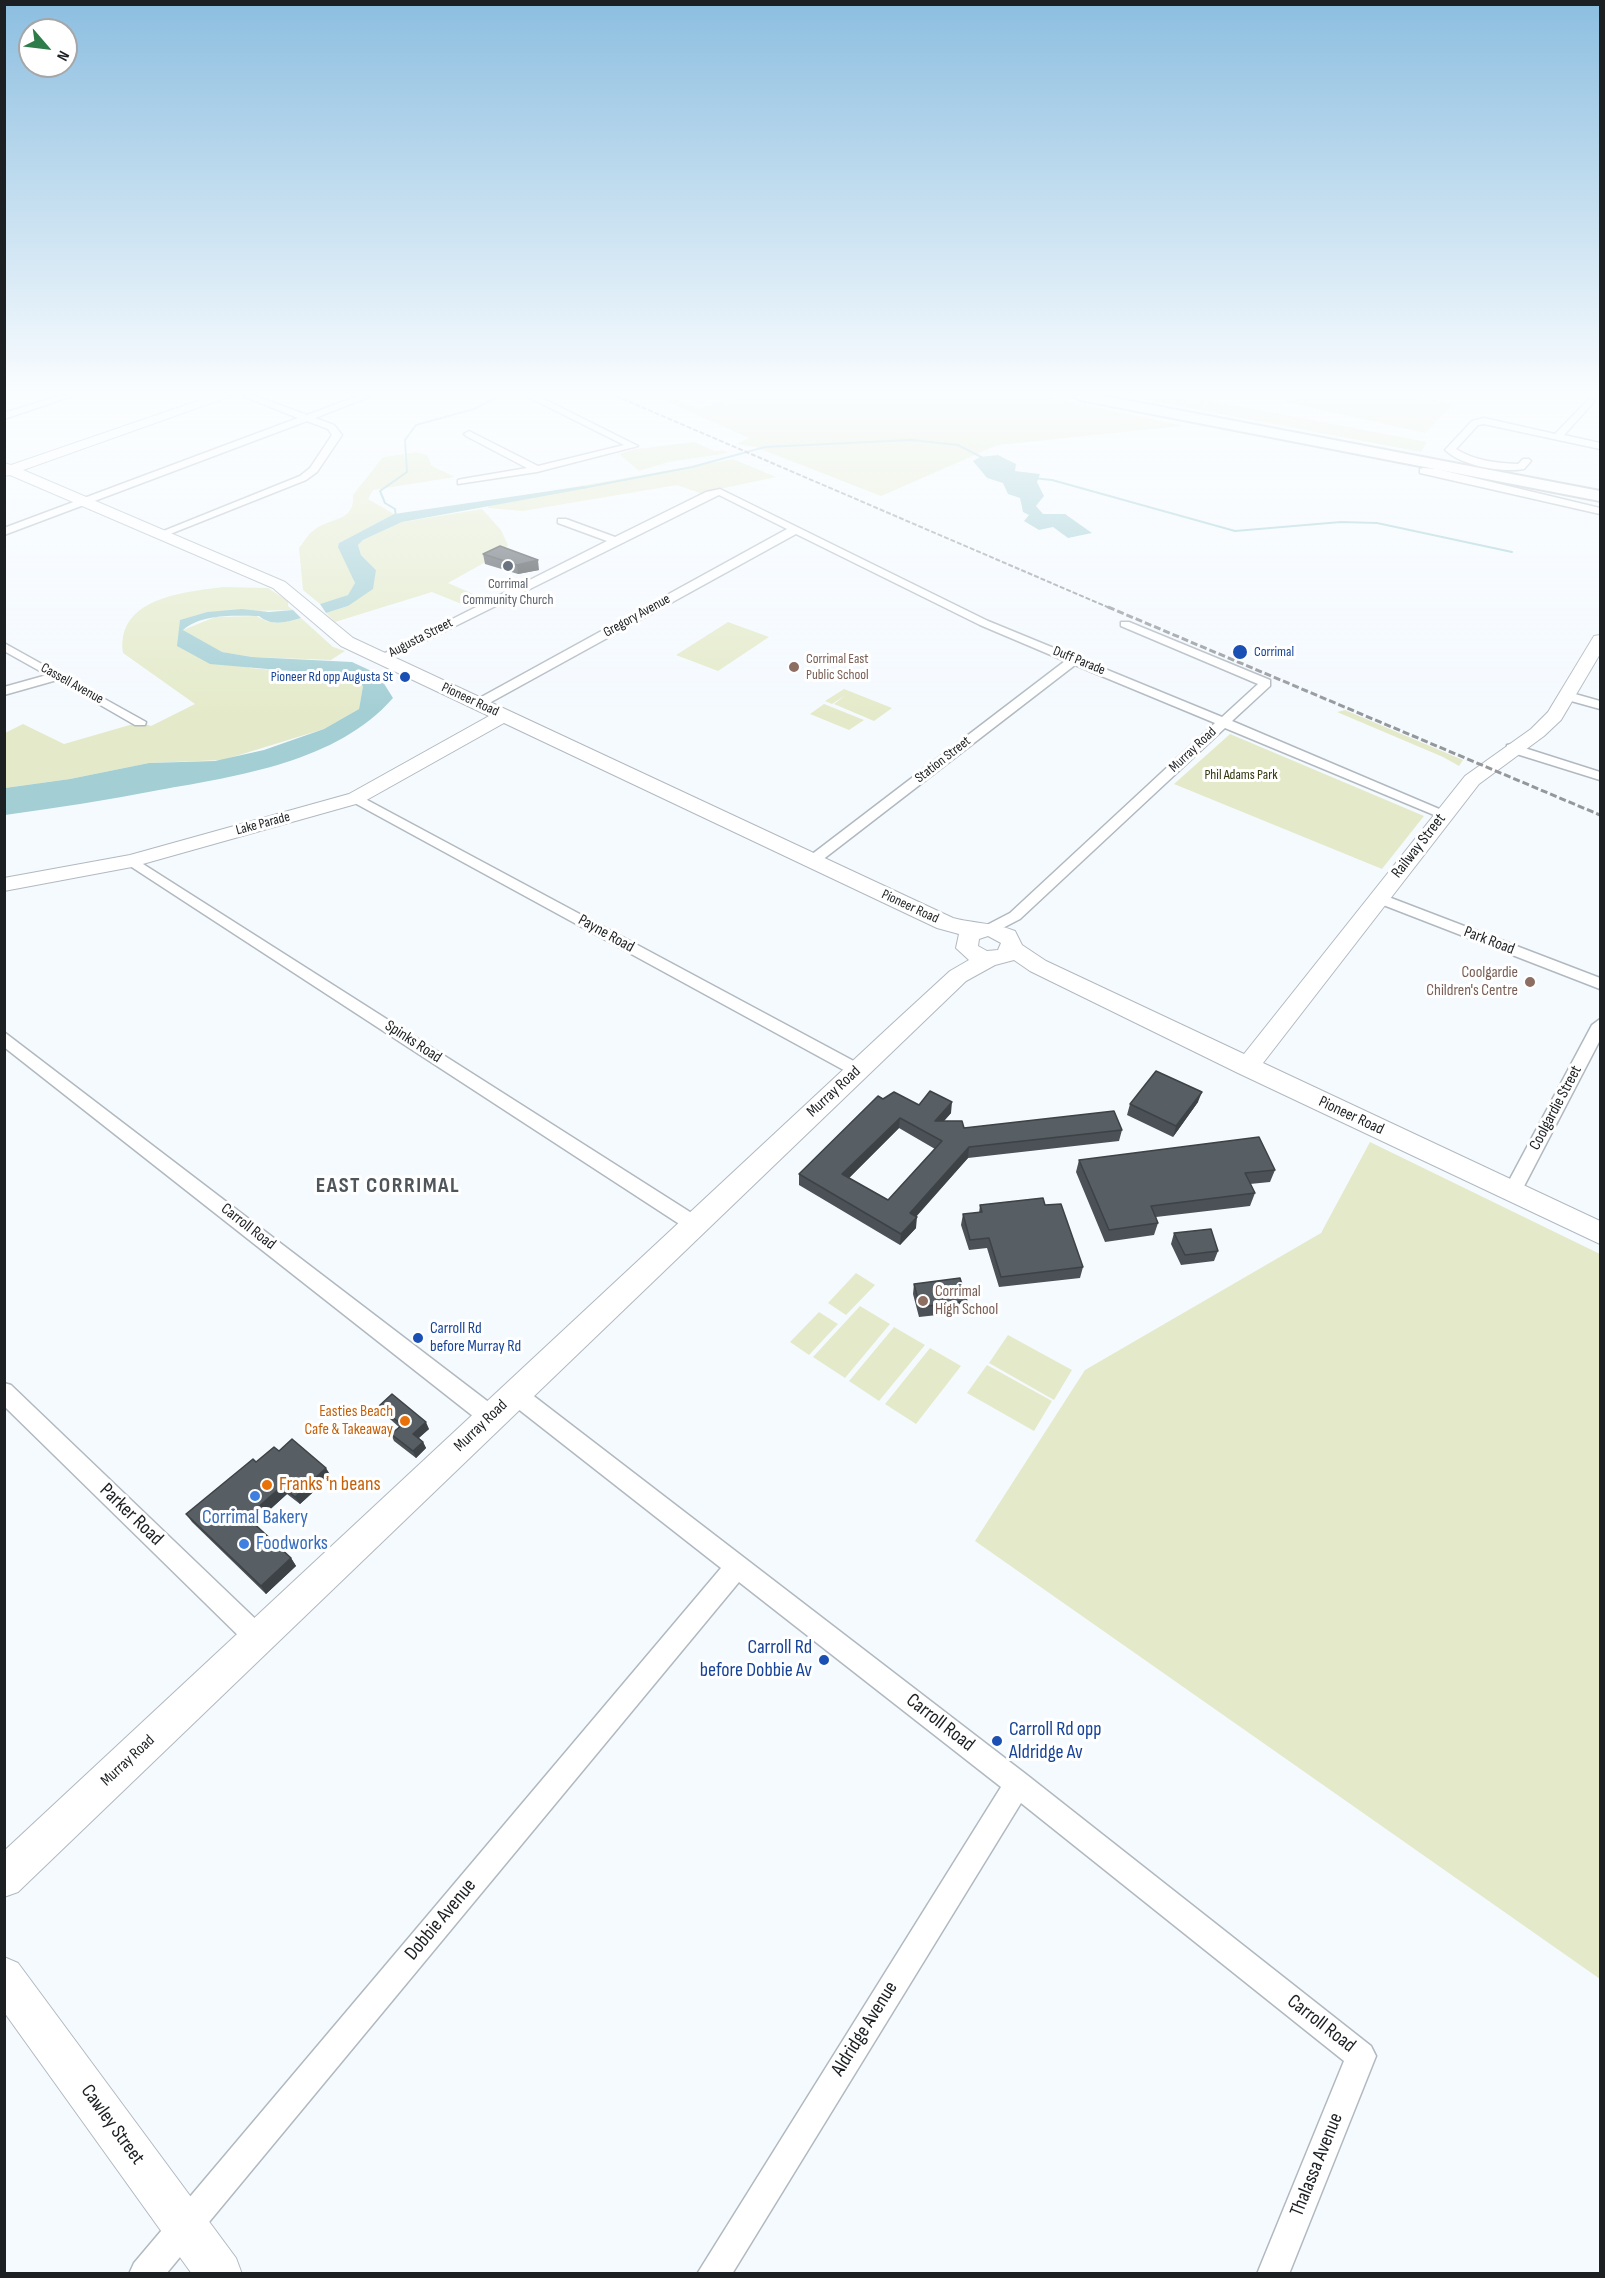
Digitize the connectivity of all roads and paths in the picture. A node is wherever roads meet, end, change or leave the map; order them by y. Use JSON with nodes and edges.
{"nodes":[{"id":1,"x":79,"y":502,"type":"edge"},
{"id":2,"x":85,"y":502,"type":"edge"},
{"id":3,"x":240,"y":502,"type":"edge"},
{"id":4,"x":693,"y":502,"type":"edge"},
{"id":5,"x":741,"y":502,"type":"edge"},
{"id":6,"x":1564,"y":502,"type":"edge"},
{"id":7,"x":1600,"y":511,"type":"edge"},
{"id":8,"x":562,"y":521,"type":"dead end"},
{"id":9,"x":796,"y":529,"type":"junction"},
{"id":10,"x":4,"y":532,"type":"edge"},
{"id":11,"x":161,"y":534,"type":"junction"},
{"id":12,"x":616,"y":541,"type":"junction"},
{"id":13,"x":1125,"y":624,"type":"dead end"},
{"id":14,"x":1600,"y":640,"type":"edge"},
{"id":15,"x":4,"y":646,"type":"edge"},
{"id":16,"x":381,"y":658,"type":"junction"},
{"id":17,"x":1075,"y":659,"type":"junction"},
{"id":18,"x":59,"y":676,"type":"junction"},
{"id":19,"x":4,"y":691,"type":"edge"},
{"id":20,"x":1568,"y":696,"type":"junction"},
{"id":21,"x":478,"y":704,"type":"junction"},
{"id":22,"x":1600,"y":705,"type":"edge"},
{"id":23,"x":502,"y":716,"type":"junction"},
{"id":24,"x":1223,"y":721,"type":"junction"},
{"id":25,"x":140,"y":722,"type":"dead end"},
{"id":26,"x":1512,"y":748,"type":"junction"},
{"id":27,"x":1600,"y":776,"type":"edge"},
{"id":28,"x":356,"y":798,"type":"junction"},
{"id":29,"x":1444,"y":814,"type":"junction"},
{"id":30,"x":132,"y":861,"type":"junction"},
{"id":31,"x":812,"y":861,"type":"junction"},
{"id":32,"x":4,"y":885,"type":"edge"},
{"id":33,"x":1378,"y":898,"type":"junction"},
{"id":34,"x":992,"y":941,"type":"junction"},
{"id":35,"x":1600,"y":984,"type":"edge"},
{"id":36,"x":1600,"y":1025,"type":"edge"},
{"id":37,"x":4,"y":1038,"type":"edge"},
{"id":38,"x":1247,"y":1067,"type":"junction"},
{"id":39,"x":857,"y":1070,"type":"junction"},
{"id":40,"x":1512,"y":1192,"type":"junction"},
{"id":41,"x":694,"y":1224,"type":"junction"},
{"id":42,"x":1600,"y":1233,"type":"edge"},
{"id":43,"x":4,"y":1392,"type":"edge"},
{"id":44,"x":503,"y":1406,"type":"junction"},
{"id":45,"x":738,"y":1566,"type":"junction"},
{"id":46,"x":258,"y":1638,"type":"junction"},
{"id":47,"x":1018,"y":1784,"type":"junction"},
{"id":48,"x":4,"y":1878,"type":"edge"},
{"id":49,"x":4,"y":1977,"type":"edge"},
{"id":50,"x":1361,"y":2056,"type":"joint"},
{"id":51,"x":185,"y":2225,"type":"junction"},
{"id":52,"x":144,"y":2274,"type":"edge"},
{"id":53,"x":220,"y":2274,"type":"edge"},
{"id":54,"x":713,"y":2274,"type":"edge"},
{"id":55,"x":1273,"y":2274,"type":"edge"}],
"edges":[{"from":1,"to":10,"type":"street"},
{"from":2,"to":11,"type":"main road","name":"Pioneer Road"},
{"from":3,"to":11,"type":"street"},
{"from":4,"to":12,"type":"street","name":"Augusta Street"},
{"from":5,"to":9,"type":"street","name":"Duff Parade"},
{"from":6,"to":7,"type":"street"},
{"from":8,"to":12,"type":"street"},
{"from":9,"to":17,"type":"street","name":"Duff Parade"},
{"from":9,"to":21,"type":"street","name":"Gregory Avenue"},
{"from":11,"to":16,"type":"main road","name":"Pioneer Road"},
{"from":12,"to":16,"type":"street","name":"Augusta Street"},
{"from":13,"to":24,"type":"street","name":"Murray Road"},
{"from":14,"to":20,"type":"main road","name":"Railway Street"},
{"from":15,"to":18,"type":"street","name":"Cassell Avenue"},
{"from":16,"to":21,"type":"main road","name":"Pioneer Road"},
{"from":17,"to":24,"type":"street","name":"Duff Parade"},
{"from":17,"to":31,"type":"street","name":"Station Street"},
{"from":18,"to":19,"type":"street"},
{"from":18,"to":25,"type":"street","name":"Cassell Avenue"},
{"from":20,"to":22,"type":"street"},
{"from":20,"to":26,"type":"main road","name":"Railway Street"},
{"from":21,"to":23,"type":"main road","name":"Pioneer Road"},
{"from":23,"to":28,"type":"main road","name":"Lake Parade"},
{"from":23,"to":31,"type":"main road","name":"Pioneer Road"},
{"from":24,"to":29,"type":"street","name":"Duff Parade"},
{"from":24,"to":34,"type":"street","name":"Murray Road"},
{"from":26,"to":27,"type":"street"},
{"from":26,"to":29,"type":"main road","name":"Railway Street"},
{"from":28,"to":30,"type":"main road","name":"Lake Parade"},
{"from":28,"to":39,"type":"street","name":"Payne Road"},
{"from":29,"to":33,"type":"main road","name":"Railway Street"},
{"from":30,"to":32,"type":"main road","name":"Lake Parade"},
{"from":30,"to":41,"type":"street","name":"Spinks Road"},
{"from":31,"to":34,"type":"main road","name":"Pioneer Road"},
{"from":33,"to":35,"type":"street","name":"Park Road"},
{"from":33,"to":38,"type":"main road","name":"Railway Street"},
{"from":34,"to":38,"type":"main road","name":"Pioneer Road"},
{"from":34,"to":39,"type":"main road","name":"Murray Road"},
{"from":36,"to":40,"type":"street","name":"Coolgardie Street"},
{"from":37,"to":44,"type":"street","name":"Carroll Road"},
{"from":38,"to":40,"type":"main road","name":"Pioneer Road"},
{"from":39,"to":41,"type":"main road","name":"Murray Road"},
{"from":40,"to":42,"type":"main road","name":"Pioneer Road"},
{"from":41,"to":44,"type":"main road","name":"Murray Road"},
{"from":43,"to":46,"type":"street","name":"Parker Road"},
{"from":44,"to":45,"type":"street","name":"Carroll Road"},
{"from":44,"to":46,"type":"main road","name":"Murray Road"},
{"from":45,"to":47,"type":"street","name":"Carroll Road"},
{"from":45,"to":51,"type":"street","name":"Dobbie Avenue"},
{"from":46,"to":48,"type":"main road","name":"Murray Road"},
{"from":47,"to":50,"type":"street","name":"Carroll Road"},
{"from":47,"to":54,"type":"street","name":"Aldridge Avenue"},
{"from":49,"to":51,"type":"main road","name":"Cawley Street"},
{"from":50,"to":55,"type":"street","name":"Thalassa Avenue"},
{"from":51,"to":52,"type":"street","name":"Dobbie Avenue"},
{"from":51,"to":53,"type":"main road","name":"Cawley Street"}]}
